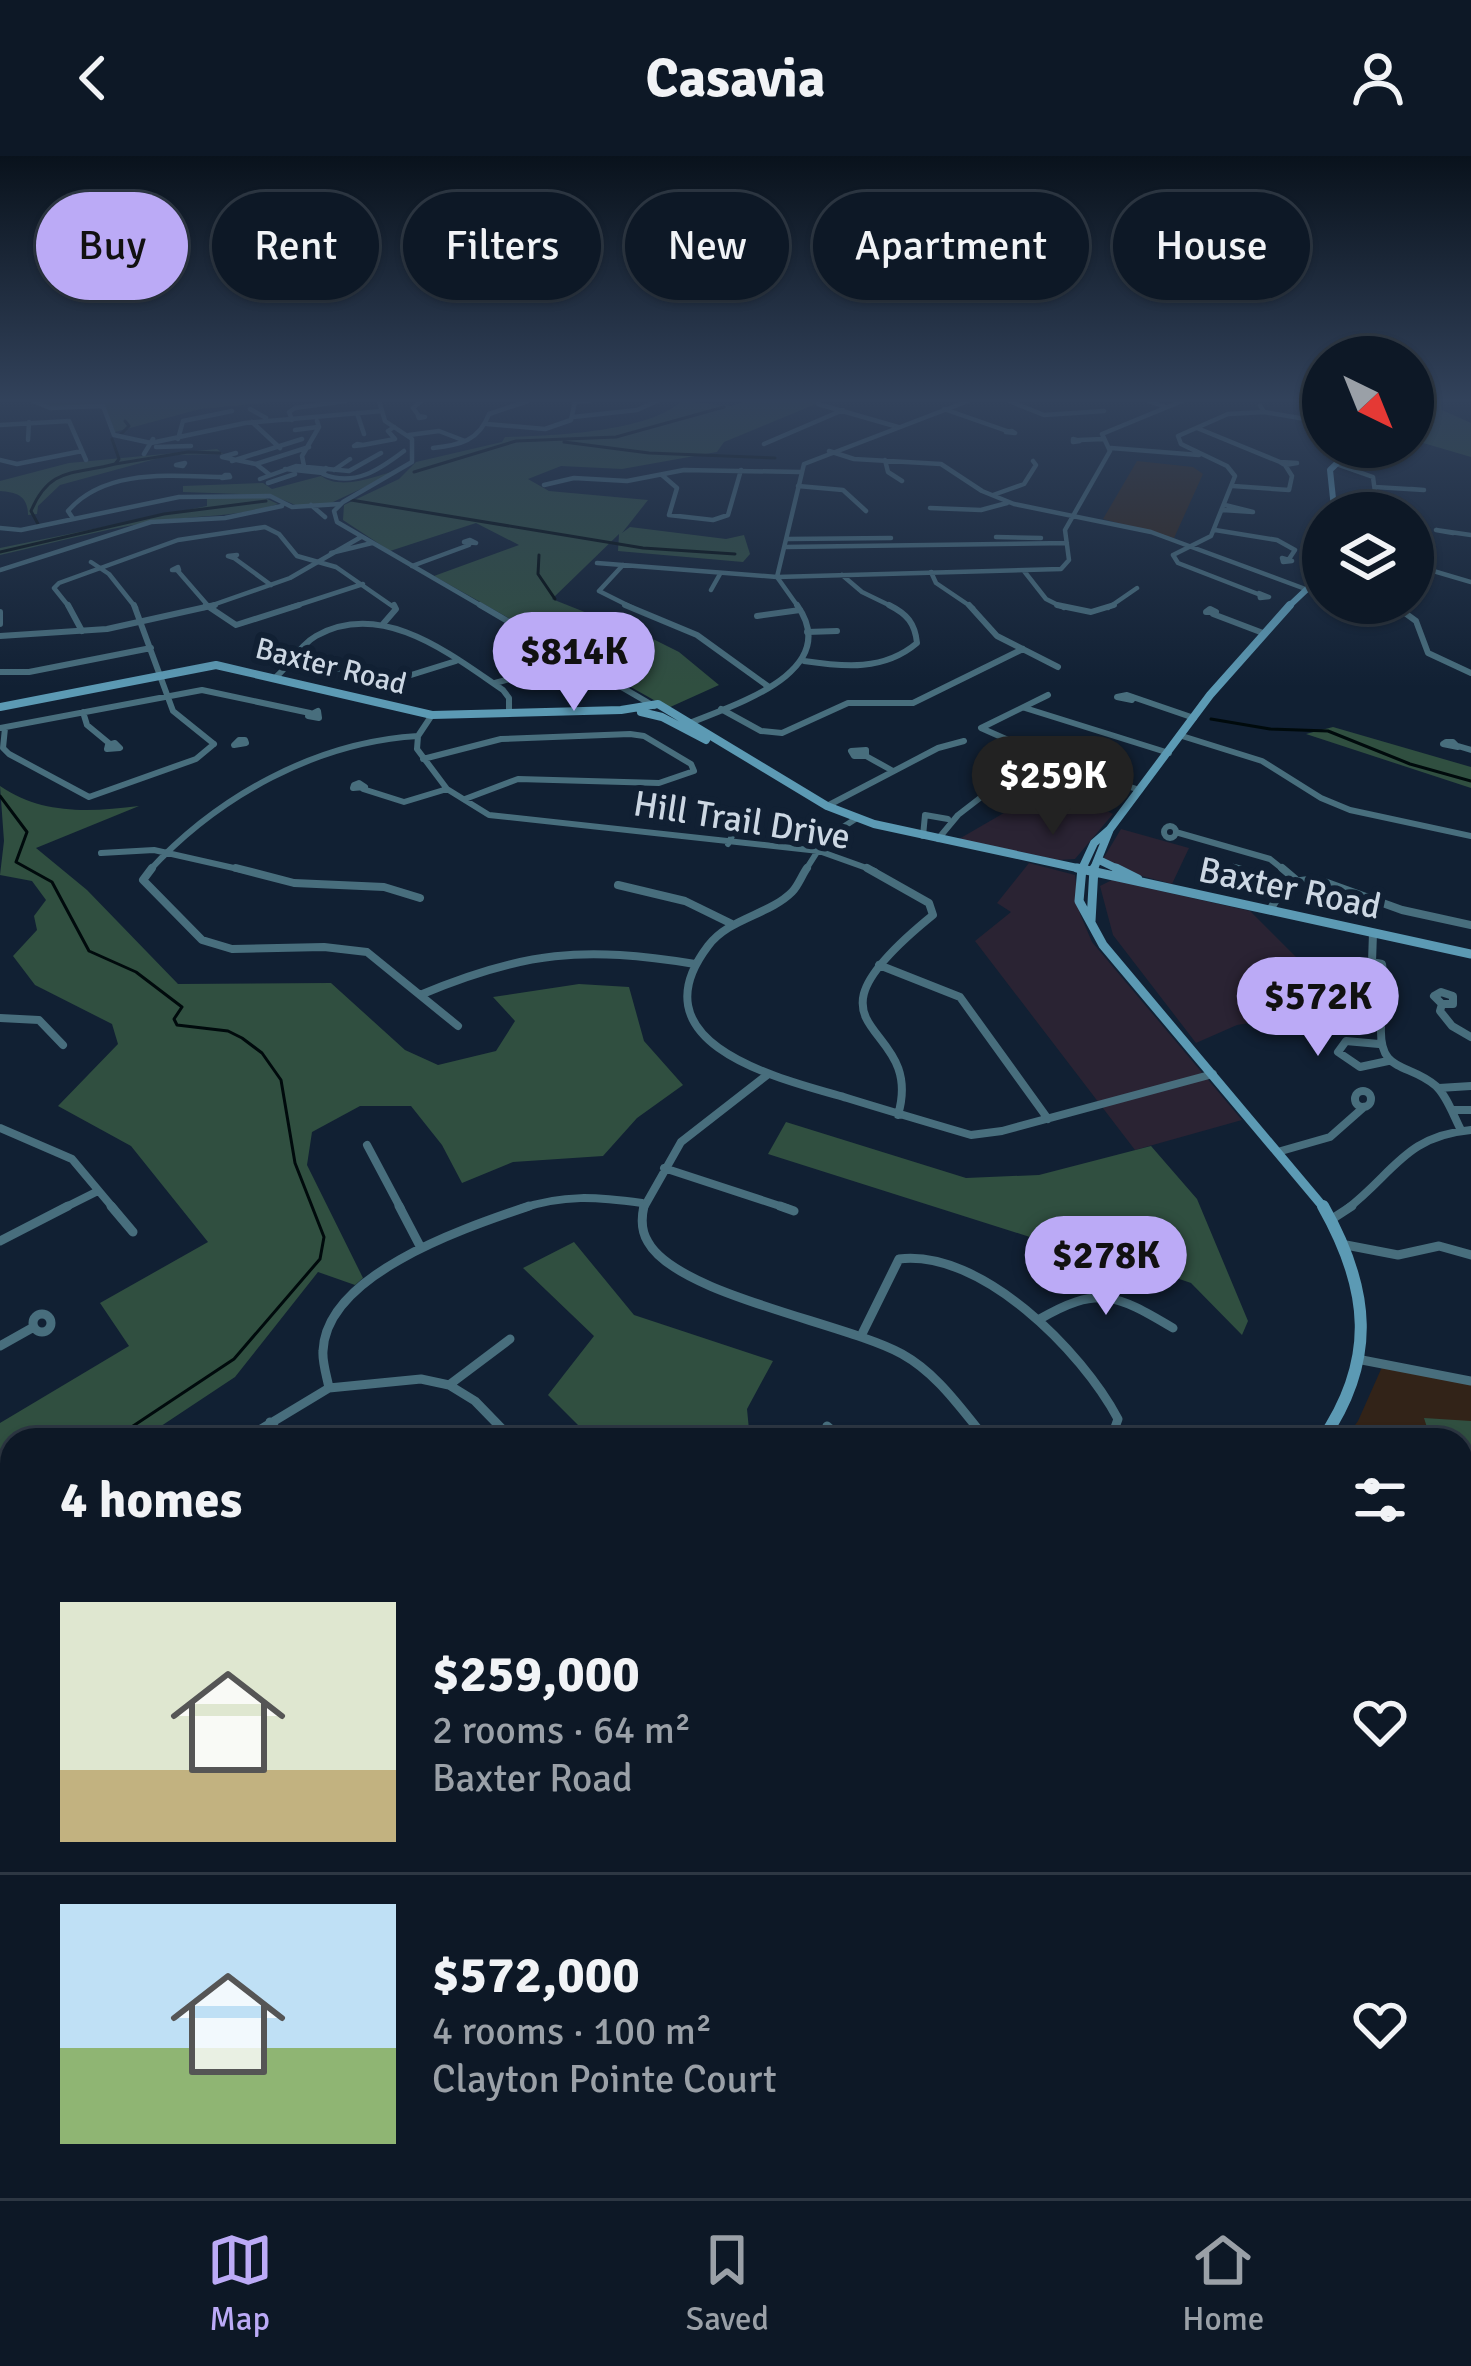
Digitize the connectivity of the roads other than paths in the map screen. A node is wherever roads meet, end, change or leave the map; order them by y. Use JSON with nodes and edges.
{"nodes":[{"id":1,"x":79,"y":496,"type":"edge"},
{"id":2,"x":243,"y":496,"type":"edge"},
{"id":3,"x":270,"y":496,"type":"edge"},
{"id":4,"x":349,"y":496,"type":"edge"},
{"id":5,"x":675,"y":496,"type":"edge"},
{"id":6,"x":733,"y":496,"type":"edge"},
{"id":7,"x":795,"y":496,"type":"edge"},
{"id":8,"x":853,"y":496,"type":"edge"},
{"id":9,"x":992,"y":496,"type":"edge"},
{"id":10,"x":1083,"y":496,"type":"edge"},
{"id":11,"x":1229,"y":496,"type":"edge"},
{"id":12,"x":1009,"y":502,"type":"junction"},
{"id":13,"x":340,"y":504,"type":"junction"},
{"id":14,"x":284,"y":505,"type":"junction"},
{"id":15,"x":311,"y":505,"type":"junction"},
{"id":16,"x":930,"y":508,"type":"dead end"},
{"id":17,"x":866,"y":511,"type":"dead end"},
{"id":18,"x":1072,"y":516,"type":"junction"},
{"id":19,"x":326,"y":517,"type":"dead end"},
{"id":20,"x":73,"y":519,"type":"junction"},
{"id":21,"x":1215,"y":530,"type":"junction"},
{"id":22,"x":1,"y":531,"type":"edge"},
{"id":23,"x":1453,"y":533,"type":"dead end"},
{"id":24,"x":1471,"y":535,"type":"edge"},
{"id":25,"x":361,"y":537,"type":"junction"},
{"id":26,"x":1066,"y":541,"type":"junction"},
{"id":27,"x":372,"y":543,"type":"junction"},
{"id":28,"x":786,"y":543,"type":"junction"},
{"id":29,"x":469,"y":545,"type":"dead end"},
{"id":30,"x":1190,"y":546,"type":"junction"},
{"id":31,"x":331,"y":553,"type":"junction"},
{"id":32,"x":234,"y":558,"type":"dead end"},
{"id":33,"x":1289,"y":559,"type":"dead end"},
{"id":34,"x":91,"y":562,"type":"dead end"},
{"id":35,"x":317,"y":562,"type":"junction"},
{"id":36,"x":597,"y":563,"type":"dead end"},
{"id":37,"x":623,"y":565,"type":"junction"},
{"id":38,"x":412,"y":566,"type":"junction"},
{"id":39,"x":102,"y":567,"type":"junction"},
{"id":40,"x":0,"y":570,"type":"edge"},
{"id":41,"x":177,"y":571,"type":"dead end"},
{"id":42,"x":1024,"y":571,"type":"junction"},
{"id":43,"x":931,"y":572,"type":"junction"},
{"id":44,"x":1434,"y":572,"type":"edge"},
{"id":45,"x":720,"y":574,"type":"junction"},
{"id":46,"x":842,"y":575,"type":"junction"},
{"id":47,"x":778,"y":577,"type":"junction"},
{"id":48,"x":1302,"y":578,"type":"edge"},
{"id":49,"x":1471,"y":582,"type":"edge"},
{"id":50,"x":365,"y":584,"type":"junction"},
{"id":51,"x":271,"y":585,"type":"junction"},
{"id":52,"x":1137,"y":589,"type":"dead end"},
{"id":53,"x":711,"y":590,"type":"dead end"},
{"id":54,"x":1258,"y":594,"type":"dead end"},
{"id":55,"x":1302,"y":596,"type":"edge"},
{"id":56,"x":207,"y":606,"type":"junction"},
{"id":57,"x":800,"y":610,"type":"junction"},
{"id":58,"x":0,"y":612,"type":"edge"},
{"id":59,"x":1214,"y":614,"type":"dead end"},
{"id":60,"x":757,"y":616,"type":"dead end"},
{"id":61,"x":142,"y":620,"type":"junction"},
{"id":62,"x":0,"y":624,"type":"edge"},
{"id":63,"x":383,"y":624,"type":"junction"},
{"id":64,"x":1417,"y":624,"type":"edge"},
{"id":65,"x":82,"y":631,"type":"junction"},
{"id":66,"x":807,"y":632,"type":"junction"},
{"id":67,"x":838,"y":632,"type":"dead end"},
{"id":68,"x":1263,"y":633,"type":"junction"},
{"id":69,"x":0,"y":636,"type":"edge"},
{"id":70,"x":151,"y":648,"type":"junction"},
{"id":71,"x":1023,"y":649,"type":"junction"},
{"id":72,"x":297,"y":660,"type":"junction"},
{"id":73,"x":456,"y":661,"type":"junction"},
{"id":74,"x":804,"y":661,"type":"junction"},
{"id":75,"x":1058,"y":667,"type":"dead end"},
{"id":76,"x":0,"y":672,"type":"edge"},
{"id":77,"x":1471,"y":673,"type":"edge"},
{"id":78,"x":159,"y":676,"type":"junction"},
{"id":79,"x":278,"y":676,"type":"junction"},
{"id":80,"x":494,"y":684,"type":"junction"},
{"id":81,"x":622,"y":686,"type":"junction"},
{"id":82,"x":769,"y":687,"type":"junction"},
{"id":83,"x":572,"y":691,"type":"dead end"},
{"id":84,"x":166,"y":694,"type":"junction"},
{"id":85,"x":1048,"y":695,"type":"dead end"},
{"id":86,"x":637,"y":696,"type":"junction"},
{"id":87,"x":1132,"y":700,"type":"dead end"},
{"id":88,"x":656,"y":705,"type":"junction"},
{"id":89,"x":0,"y":707,"type":"edge"},
{"id":90,"x":721,"y":708,"type":"junction"},
{"id":91,"x":1024,"y":708,"type":"junction"},
{"id":92,"x":621,"y":710,"type":"junction"},
{"id":93,"x":584,"y":711,"type":"junction"},
{"id":94,"x":83,"y":712,"type":"junction"},
{"id":95,"x":310,"y":713,"type":"dead end"},
{"id":96,"x":509,"y":714,"type":"junction"},
{"id":97,"x":432,"y":715,"type":"junction"},
{"id":98,"x":1196,"y":719,"type":"junction"},
{"id":99,"x":687,"y":724,"type":"junction"},
{"id":100,"x":2,"y":728,"type":"edge"},
{"id":101,"x":418,"y":736,"type":"junction"},
{"id":102,"x":1182,"y":736,"type":"junction"},
{"id":103,"x":964,"y":741,"type":"dead end"},
{"id":104,"x":233,"y":743,"type":"dead end"},
{"id":105,"x":110,"y":744,"type":"dead end"},
{"id":106,"x":214,"y":744,"type":"junction"},
{"id":107,"x":1458,"y":746,"type":"dead end"},
{"id":108,"x":1471,"y":750,"type":"edge"},
{"id":109,"x":1169,"y":753,"type":"junction"},
{"id":110,"x":866,"y":756,"type":"dead end"},
{"id":111,"x":744,"y":758,"type":"junction"},
{"id":112,"x":423,"y":759,"type":"junction"},
{"id":113,"x":894,"y":771,"type":"junction"},
{"id":114,"x":992,"y":784,"type":"dead end"},
{"id":115,"x":363,"y":788,"type":"dead end"},
{"id":116,"x":447,"y":789,"type":"junction"},
{"id":117,"x":1140,"y":790,"type":"junction"},
{"id":118,"x":464,"y":800,"type":"junction"},
{"id":119,"x":827,"y":806,"type":"junction"},
{"id":120,"x":755,"y":807,"type":"dead end"},
{"id":121,"x":857,"y":818,"type":"junction"},
{"id":122,"x":946,"y":823,"type":"junction"},
{"id":123,"x":1111,"y":829,"type":"junction"},
{"id":124,"x":924,"y":830,"type":"junction"},
{"id":125,"x":1179,"y":833,"type":"dead end"},
{"id":126,"x":1471,"y":836,"type":"edge"},
{"id":127,"x":938,"y":839,"type":"junction"},
{"id":128,"x":728,"y":844,"type":"junction"},
{"id":129,"x":1094,"y":845,"type":"junction"},
{"id":130,"x":819,"y":851,"type":"junction"},
{"id":131,"x":101,"y":853,"type":"dead end"},
{"id":132,"x":168,"y":854,"type":"junction"},
{"id":133,"x":1011,"y":854,"type":"junction"},
{"id":134,"x":1253,"y":854,"type":"junction"},
{"id":135,"x":1064,"y":862,"type":"junction"},
{"id":136,"x":1090,"y":868,"type":"junction"},
{"id":137,"x":1242,"y":870,"type":"dead end"},
{"id":138,"x":1118,"y":879,"type":"junction"},
{"id":139,"x":1295,"y":879,"type":"junction"},
{"id":140,"x":618,"y":885,"type":"dead end"},
{"id":141,"x":1168,"y":888,"type":"junction"},
{"id":142,"x":421,"y":898,"type":"dead end"},
{"id":143,"x":1090,"y":900,"type":"junction"},
{"id":144,"x":1270,"y":910,"type":"junction"},
{"id":145,"x":1091,"y":921,"type":"junction"},
{"id":146,"x":731,"y":924,"type":"junction"},
{"id":147,"x":1471,"y":925,"type":"edge"},
{"id":148,"x":1373,"y":933,"type":"junction"},
{"id":149,"x":1471,"y":954,"type":"edge"},
{"id":150,"x":1372,"y":962,"type":"junction"},
{"id":151,"x":695,"y":964,"type":"junction"},
{"id":152,"x":879,"y":965,"type":"junction"},
{"id":153,"x":420,"y":995,"type":"junction"},
{"id":154,"x":1442,"y":1004,"type":"dead end"},
{"id":155,"x":1366,"y":1009,"type":"dead end"},
{"id":156,"x":0,"y":1018,"type":"edge"},
{"id":157,"x":458,"y":1026,"type":"dead end"},
{"id":158,"x":1471,"y":1037,"type":"edge"},
{"id":159,"x":1379,"y":1044,"type":"junction"},
{"id":160,"x":63,"y":1045,"type":"dead end"},
{"id":161,"x":1388,"y":1061,"type":"junction"},
{"id":162,"x":1213,"y":1073,"type":"junction"},
{"id":163,"x":767,"y":1076,"type":"junction"},
{"id":164,"x":1471,"y":1086,"type":"edge"},
{"id":165,"x":1439,"y":1088,"type":"junction"},
{"id":166,"x":1364,"y":1107,"type":"dead end"},
{"id":167,"x":1454,"y":1110,"type":"junction"},
{"id":168,"x":1471,"y":1110,"type":"edge"},
{"id":169,"x":898,"y":1115,"type":"junction"},
{"id":170,"x":1048,"y":1119,"type":"junction"},
{"id":171,"x":0,"y":1128,"type":"edge"},
{"id":172,"x":1466,"y":1130,"type":"edge"},
{"id":173,"x":367,"y":1145,"type":"dead end"},
{"id":174,"x":1281,"y":1151,"type":"junction"},
{"id":175,"x":664,"y":1168,"type":"junction"},
{"id":176,"x":98,"y":1190,"type":"junction"},
{"id":177,"x":642,"y":1203,"type":"junction"},
{"id":178,"x":794,"y":1211,"type":"dead end"},
{"id":179,"x":1332,"y":1219,"type":"junction"},
{"id":180,"x":134,"y":1232,"type":"dead end"},
{"id":181,"x":0,"y":1241,"type":"edge"},
{"id":182,"x":1346,"y":1245,"type":"junction"},
{"id":183,"x":421,"y":1248,"type":"junction"},
{"id":184,"x":1471,"y":1255,"type":"edge"},
{"id":185,"x":1038,"y":1320,"type":"junction"},
{"id":186,"x":32,"y":1328,"type":"dead end"},
{"id":187,"x":1173,"y":1328,"type":"dead end"},
{"id":188,"x":861,"y":1336,"type":"junction"},
{"id":189,"x":510,"y":1339,"type":"dead end"},
{"id":190,"x":0,"y":1346,"type":"edge"},
{"id":191,"x":1362,"y":1360,"type":"junction"},
{"id":192,"x":1471,"y":1381,"type":"edge"},
{"id":193,"x":448,"y":1385,"type":"junction"},
{"id":194,"x":329,"y":1388,"type":"junction"},
{"id":195,"x":270,"y":1422,"type":"junction"},
{"id":196,"x":827,"y":1426,"type":"dead end"},
{"id":197,"x":261,"y":1428,"type":"edge"},
{"id":198,"x":275,"y":1428,"type":"edge"},
{"id":199,"x":501,"y":1428,"type":"edge"},
{"id":200,"x":829,"y":1428,"type":"edge"},
{"id":201,"x":974,"y":1428,"type":"edge"},
{"id":202,"x":1114,"y":1428,"type":"edge"},
{"id":203,"x":1332,"y":1428,"type":"edge"}],
"edges":[{"from":1,"to":20,"type":"street"},
{"from":2,"to":20,"type":"street"},
{"from":3,"to":14,"type":"street"},
{"from":4,"to":13,"type":"street"},
{"from":5,"to":6,"type":"street"},
{"from":7,"to":28,"type":"street"},
{"from":8,"to":17,"type":"street"},
{"from":9,"to":12,"type":"street"},
{"from":10,"to":18,"type":"street"},
{"from":11,"to":21,"type":"street"},
{"from":12,"to":16,"type":"street"},
{"from":12,"to":18,"type":"street"},
{"from":13,"to":15,"type":"street"},
{"from":13,"to":25,"type":"street"},
{"from":14,"to":15,"type":"street"},
{"from":14,"to":40,"type":"street"},
{"from":15,"to":19,"type":"street"},
{"from":18,"to":26,"type":"street"},
{"from":18,"to":30,"type":"street"},
{"from":20,"to":22,"type":"street"},
{"from":21,"to":30,"type":"street"},
{"from":21,"to":33,"type":"street"},
{"from":23,"to":24,"type":"street"},
{"from":25,"to":27,"type":"street"},
{"from":25,"to":31,"type":"street"},
{"from":26,"to":28,"type":"street"},
{"from":26,"to":42,"type":"street"},
{"from":27,"to":31,"type":"street"},
{"from":27,"to":38,"type":"street"},
{"from":28,"to":47,"type":"street"},
{"from":29,"to":38,"type":"street"},
{"from":30,"to":48,"type":"street"},
{"from":30,"to":54,"type":"street"},
{"from":31,"to":35,"type":"street"},
{"from":32,"to":51,"type":"street"},
{"from":34,"to":39,"type":"street"},
{"from":35,"to":39,"type":"street"},
{"from":35,"to":50,"type":"street"},
{"from":35,"to":51,"type":"street"},
{"from":36,"to":37,"type":"street"},
{"from":37,"to":45,"type":"street"},
{"from":37,"to":82,"type":"street"},
{"from":38,"to":81,"type":"street"},
{"from":39,"to":61,"type":"street"},
{"from":39,"to":65,"type":"street"},
{"from":41,"to":56,"type":"street"},
{"from":42,"to":43,"type":"street"},
{"from":42,"to":52,"type":"street"},
{"from":43,"to":46,"type":"street"},
{"from":43,"to":71,"type":"street"},
{"from":44,"to":49,"type":"street"},
{"from":45,"to":47,"type":"street"},
{"from":45,"to":53,"type":"street"},
{"from":46,"to":47,"type":"street"},
{"from":46,"to":74,"type":"street"},
{"from":47,"to":57,"type":"street"},
{"from":50,"to":56,"type":"street"},
{"from":50,"to":63,"type":"street"},
{"from":51,"to":56,"type":"street"},
{"from":55,"to":68,"type":"main road"},
{"from":56,"to":61,"type":"street"},
{"from":57,"to":60,"type":"street"},
{"from":57,"to":66,"type":"street"},
{"from":58,"to":62,"type":"street"},
{"from":59,"to":68,"type":"street"},
{"from":61,"to":65,"type":"street"},
{"from":61,"to":70,"type":"street"},
{"from":63,"to":72,"type":"street"},
{"from":63,"to":73,"type":"street"},
{"from":64,"to":77,"type":"street"},
{"from":65,"to":69,"type":"street"},
{"from":66,"to":67,"type":"street"},
{"from":66,"to":74,"type":"street"},
{"from":68,"to":98,"type":"main road"},
{"from":70,"to":76,"type":"street"},
{"from":70,"to":78,"type":"street"},
{"from":71,"to":75,"type":"street"},
{"from":71,"to":90,"type":"street"},
{"from":72,"to":73,"type":"street"},
{"from":72,"to":79,"type":"street"},
{"from":73,"to":80,"type":"street"},
{"from":74,"to":82,"type":"street"},
{"from":78,"to":79,"type":"main road","name":"Baxter Road"},
{"from":78,"to":84,"type":"street"},
{"from":78,"to":89,"type":"main road","name":"Baxter Road"},
{"from":79,"to":97,"type":"main road","name":"Baxter Road"},
{"from":80,"to":83,"type":"street"},
{"from":80,"to":96,"type":"street"},
{"from":81,"to":86,"type":"street"},
{"from":81,"to":88,"type":"street"},
{"from":82,"to":90,"type":"street"},
{"from":84,"to":94,"type":"street"},
{"from":84,"to":95,"type":"street"},
{"from":84,"to":106,"type":"street"},
{"from":85,"to":91,"type":"street"},
{"from":86,"to":88,"type":"street"},
{"from":86,"to":92,"type":"main road"},
{"from":87,"to":98,"type":"street"},
{"from":88,"to":92,"type":"main road","name":"Baxter Road"},
{"from":88,"to":99,"type":"main road","name":"Baxter Road"},
{"from":90,"to":99,"type":"street"},
{"from":91,"to":109,"type":"street"},
{"from":91,"to":117,"type":"street"},
{"from":92,"to":93,"type":"main road","name":"Baxter Road"},
{"from":93,"to":96,"type":"main road","name":"Baxter Road"},
{"from":93,"to":111,"type":"main road"},
{"from":94,"to":100,"type":"street"},
{"from":94,"to":105,"type":"street"},
{"from":96,"to":97,"type":"main road","name":"Baxter Road"},
{"from":97,"to":101,"type":"street"},
{"from":98,"to":102,"type":"main road"},
{"from":99,"to":111,"type":"main road","name":"Baxter Road"},
{"from":100,"to":106,"type":"street"},
{"from":101,"to":112,"type":"street","name":"Hill Trail Drive"},
{"from":101,"to":132,"type":"street"},
{"from":102,"to":109,"type":"main road"},
{"from":102,"to":126,"type":"street"},
{"from":103,"to":113,"type":"street"},
{"from":104,"to":106,"type":"street"},
{"from":107,"to":108,"type":"street"},
{"from":109,"to":117,"type":"main road"},
{"from":110,"to":113,"type":"street"},
{"from":111,"to":119,"type":"main road","name":"Baxter Road"},
{"from":112,"to":116,"type":"street","name":"Hill Trail Drive"},
{"from":112,"to":118,"type":"street"},
{"from":113,"to":119,"type":"street"},
{"from":114,"to":122,"type":"street"},
{"from":115,"to":116,"type":"street"},
{"from":116,"to":118,"type":"street","name":"Hill Trail Drive"},
{"from":117,"to":123,"type":"main road"},
{"from":118,"to":128,"type":"street","name":"Hill Trail Drive"},
{"from":119,"to":121,"type":"main road","name":"Baxter Road"},
{"from":120,"to":128,"type":"street"},
{"from":121,"to":124,"type":"main road","name":"Baxter Road"},
{"from":121,"to":130,"type":"street"},
{"from":122,"to":124,"type":"street"},
{"from":122,"to":127,"type":"street"},
{"from":123,"to":129,"type":"main road"},
{"from":123,"to":136,"type":"main road"},
{"from":124,"to":127,"type":"main road","name":"Baxter Road"},
{"from":125,"to":134,"type":"street"},
{"from":127,"to":133,"type":"main road","name":"Baxter Road"},
{"from":128,"to":130,"type":"street","name":"Hill Trail Drive"},
{"from":129,"to":135,"type":"main road"},
{"from":129,"to":136,"type":"main road"},
{"from":130,"to":146,"type":"street"},
{"from":130,"to":152,"type":"street","name":"Hill Trail Drive"},
{"from":131,"to":132,"type":"street"},
{"from":132,"to":142,"type":"street"},
{"from":132,"to":153,"type":"street"},
{"from":133,"to":135,"type":"main road","name":"Baxter Road"},
{"from":133,"to":136,"type":"main road","name":"Baxter Road"},
{"from":134,"to":137,"type":"street"},
{"from":134,"to":139,"type":"street"},
{"from":135,"to":136,"type":"main road","name":"Baxter Road"},
{"from":136,"to":138,"type":"main road","name":"Baxter Road"},
{"from":136,"to":141,"type":"main road","name":"Baxter Road"},
{"from":136,"to":143,"type":"main road"},
{"from":136,"to":145,"type":"main road"},
{"from":138,"to":141,"type":"main road","name":"Baxter Road"},
{"from":138,"to":143,"type":"main road"},
{"from":139,"to":144,"type":"street"},
{"from":139,"to":147,"type":"street"},
{"from":140,"to":146,"type":"street"},
{"from":141,"to":144,"type":"main road","name":"Baxter Road"},
{"from":143,"to":145,"type":"main road"},
{"from":144,"to":148,"type":"main road","name":"Baxter Road"},
{"from":145,"to":162,"type":"main road"},
{"from":146,"to":151,"type":"street"},
{"from":148,"to":149,"type":"main road","name":"Baxter Road"},
{"from":148,"to":150,"type":"street"},
{"from":150,"to":150,"type":"street"},
{"from":151,"to":153,"type":"street"},
{"from":151,"to":163,"type":"street"},
{"from":152,"to":169,"type":"street"},
{"from":152,"to":170,"type":"street"},
{"from":153,"to":157,"type":"street"},
{"from":154,"to":158,"type":"street"},
{"from":155,"to":159,"type":"street"},
{"from":156,"to":160,"type":"street"},
{"from":159,"to":161,"type":"street"},
{"from":159,"to":161,"type":"street"},
{"from":161,"to":165,"type":"street"},
{"from":162,"to":170,"type":"street"},
{"from":162,"to":174,"type":"main road"},
{"from":163,"to":169,"type":"street"},
{"from":163,"to":175,"type":"street"},
{"from":164,"to":165,"type":"street"},
{"from":165,"to":167,"type":"street"},
{"from":166,"to":174,"type":"street"},
{"from":167,"to":168,"type":"street"},
{"from":167,"to":172,"type":"street"},
{"from":169,"to":170,"type":"street"},
{"from":171,"to":176,"type":"street"},
{"from":172,"to":179,"type":"street"},
{"from":173,"to":183,"type":"street"},
{"from":174,"to":179,"type":"main road"},
{"from":175,"to":177,"type":"street"},
{"from":175,"to":178,"type":"street"},
{"from":176,"to":180,"type":"street"},
{"from":176,"to":181,"type":"street"},
{"from":177,"to":183,"type":"street"},
{"from":177,"to":188,"type":"street"},
{"from":179,"to":182,"type":"main road"},
{"from":182,"to":184,"type":"street"},
{"from":182,"to":191,"type":"main road"},
{"from":183,"to":194,"type":"street"},
{"from":185,"to":187,"type":"street"},
{"from":185,"to":188,"type":"street"},
{"from":185,"to":202,"type":"street"},
{"from":186,"to":190,"type":"street"},
{"from":188,"to":201,"type":"street"},
{"from":189,"to":193,"type":"street"},
{"from":191,"to":192,"type":"street"},
{"from":191,"to":203,"type":"main road"},
{"from":193,"to":194,"type":"street"},
{"from":193,"to":199,"type":"street"},
{"from":194,"to":195,"type":"street"},
{"from":195,"to":197,"type":"street"},
{"from":195,"to":198,"type":"street"},
{"from":196,"to":200,"type":"street"}]}
